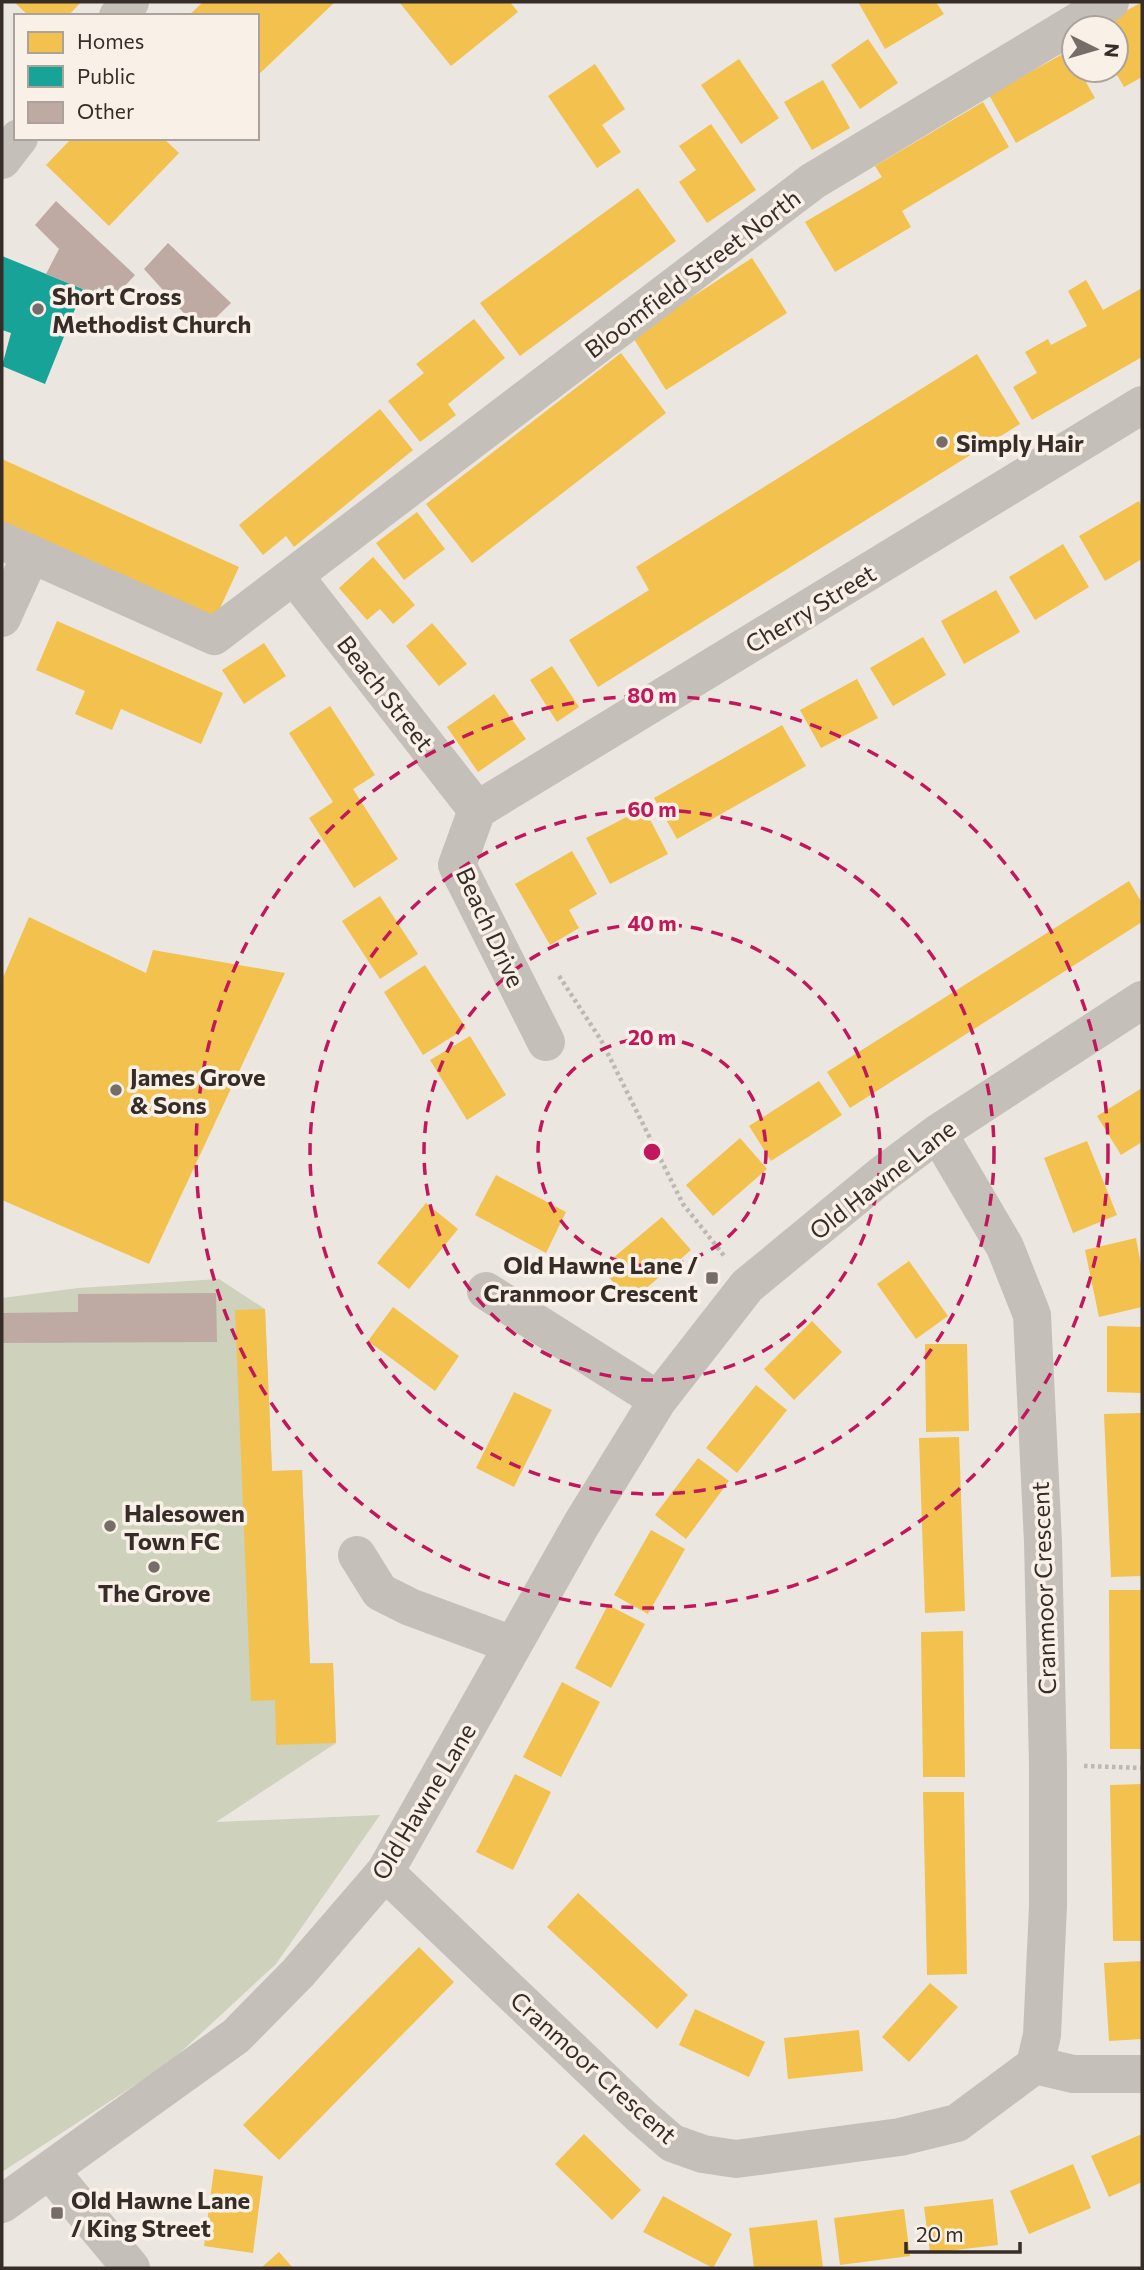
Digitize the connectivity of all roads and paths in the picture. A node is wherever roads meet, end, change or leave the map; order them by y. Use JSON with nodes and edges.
{"nodes":[{"id":1,"x":1110,"y":2,"type":"edge"},
{"id":2,"x":17,"y":140,"type":"edge"},
{"id":3,"x":2,"y":160,"type":"edge"},
{"id":4,"x":1142,"y":405,"type":"edge"},
{"id":5,"x":16,"y":547,"type":"edge"},
{"id":6,"x":295,"y":577,"type":"junction"},
{"id":7,"x":2,"y":618,"type":"edge"},
{"id":8,"x":477,"y":810,"type":"junction"},
{"id":9,"x":557,"y":972,"type":"dead end"},
{"id":10,"x":1142,"y":1000,"type":"edge"},
{"id":11,"x":545,"y":1042,"type":"dead end"},
{"id":12,"x":939,"y":1133,"type":"junction"},
{"id":13,"x":747,"y":1286,"type":"junction"},
{"id":14,"x":486,"y":1291,"type":"dead end"},
{"id":15,"x":658,"y":1400,"type":"junction"},
{"id":16,"x":357,"y":1555,"type":"dead end"},
{"id":17,"x":513,"y":1645,"type":"junction"},
{"id":18,"x":1048,"y":1765,"type":"junction"},
{"id":19,"x":1142,"y":1768,"type":"edge"},
{"id":20,"x":385,"y":1872,"type":"junction"},
{"id":21,"x":1035,"y":2065,"type":"junction"},
{"id":22,"x":1142,"y":2074,"type":"edge"},
{"id":23,"x":50,"y":2171,"type":"junction"},
{"id":24,"x":2,"y":2204,"type":"edge"},
{"id":25,"x":131,"y":2268,"type":"edge"}],
"edges":[{"from":1,"to":6,"type":"street","name":"Bloomfield Street North"},
{"from":2,"to":3,"type":"street"},
{"from":4,"to":8,"type":"street","name":"Cherry Street"},
{"from":5,"to":6,"type":"street","name":"Bloomfield Street North"},
{"from":5,"to":7,"type":"street"},
{"from":6,"to":8,"type":"street","name":"Beach Street"},
{"from":8,"to":11,"type":"street","name":"Beach Drive"},
{"from":9,"to":13,"type":"path"},
{"from":10,"to":12,"type":"street","name":"Old Hawne Lane"},
{"from":12,"to":13,"type":"street","name":"Old Hawne Lane"},
{"from":12,"to":18,"type":"street","name":"Cranmoor Crescent"},
{"from":13,"to":15,"type":"street","name":"Old Hawne Lane"},
{"from":14,"to":15,"type":"street"},
{"from":15,"to":17,"type":"street","name":"Old Hawne Lane"},
{"from":16,"to":17,"type":"street"},
{"from":17,"to":20,"type":"street","name":"Old Hawne Lane"},
{"from":18,"to":19,"type":"path"},
{"from":18,"to":21,"type":"street","name":"Cranmoor Crescent"},
{"from":20,"to":21,"type":"street","name":"Cranmoor Crescent"},
{"from":20,"to":23,"type":"street","name":"Old Hawne Lane"},
{"from":21,"to":22,"type":"street"},
{"from":23,"to":24,"type":"street","name":"Old Hawne Lane"},
{"from":23,"to":25,"type":"street"}]}
